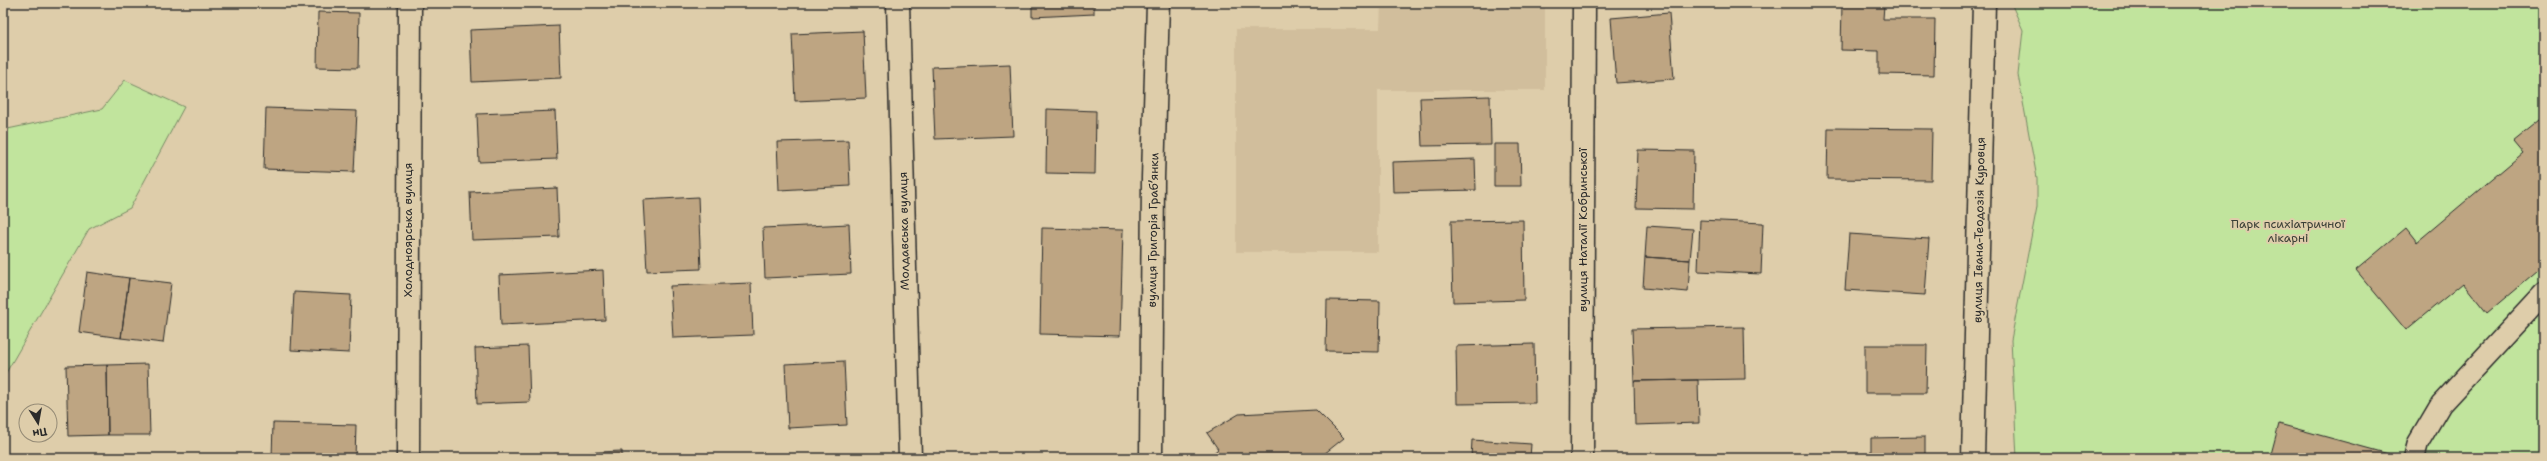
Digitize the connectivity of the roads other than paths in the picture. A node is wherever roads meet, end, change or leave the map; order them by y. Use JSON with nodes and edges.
{"nodes":[{"id":1,"x":410,"y":3,"type":"edge"},
{"id":2,"x":898,"y":3,"type":"edge"},
{"id":3,"x":1158,"y":3,"type":"edge"},
{"id":4,"x":1584,"y":3,"type":"edge"},
{"id":5,"x":1984,"y":3,"type":"edge"},
{"id":6,"x":2544,"y":293,"type":"edge"},
{"id":7,"x":408,"y":458,"type":"edge"},
{"id":8,"x":910,"y":458,"type":"edge"},
{"id":9,"x":1151,"y":458,"type":"edge"},
{"id":10,"x":1582,"y":458,"type":"edge"},
{"id":11,"x":1973,"y":458,"type":"edge"},
{"id":12,"x":2414,"y":458,"type":"edge"}],
"edges":[{"from":1,"to":7,"type":"street","name":"Холодноярська вулиця"},
{"from":2,"to":8,"type":"street","name":"Молдавська вулиця"},
{"from":3,"to":9,"type":"street","name":"вулиця Григорія Грабʼянки"},
{"from":4,"to":10,"type":"street","name":"вулиця Наталії Кобринської"},
{"from":5,"to":11,"type":"street","name":"вулиця Івана-Теодозія Куровця"},
{"from":6,"to":12,"type":"lane"}]}
